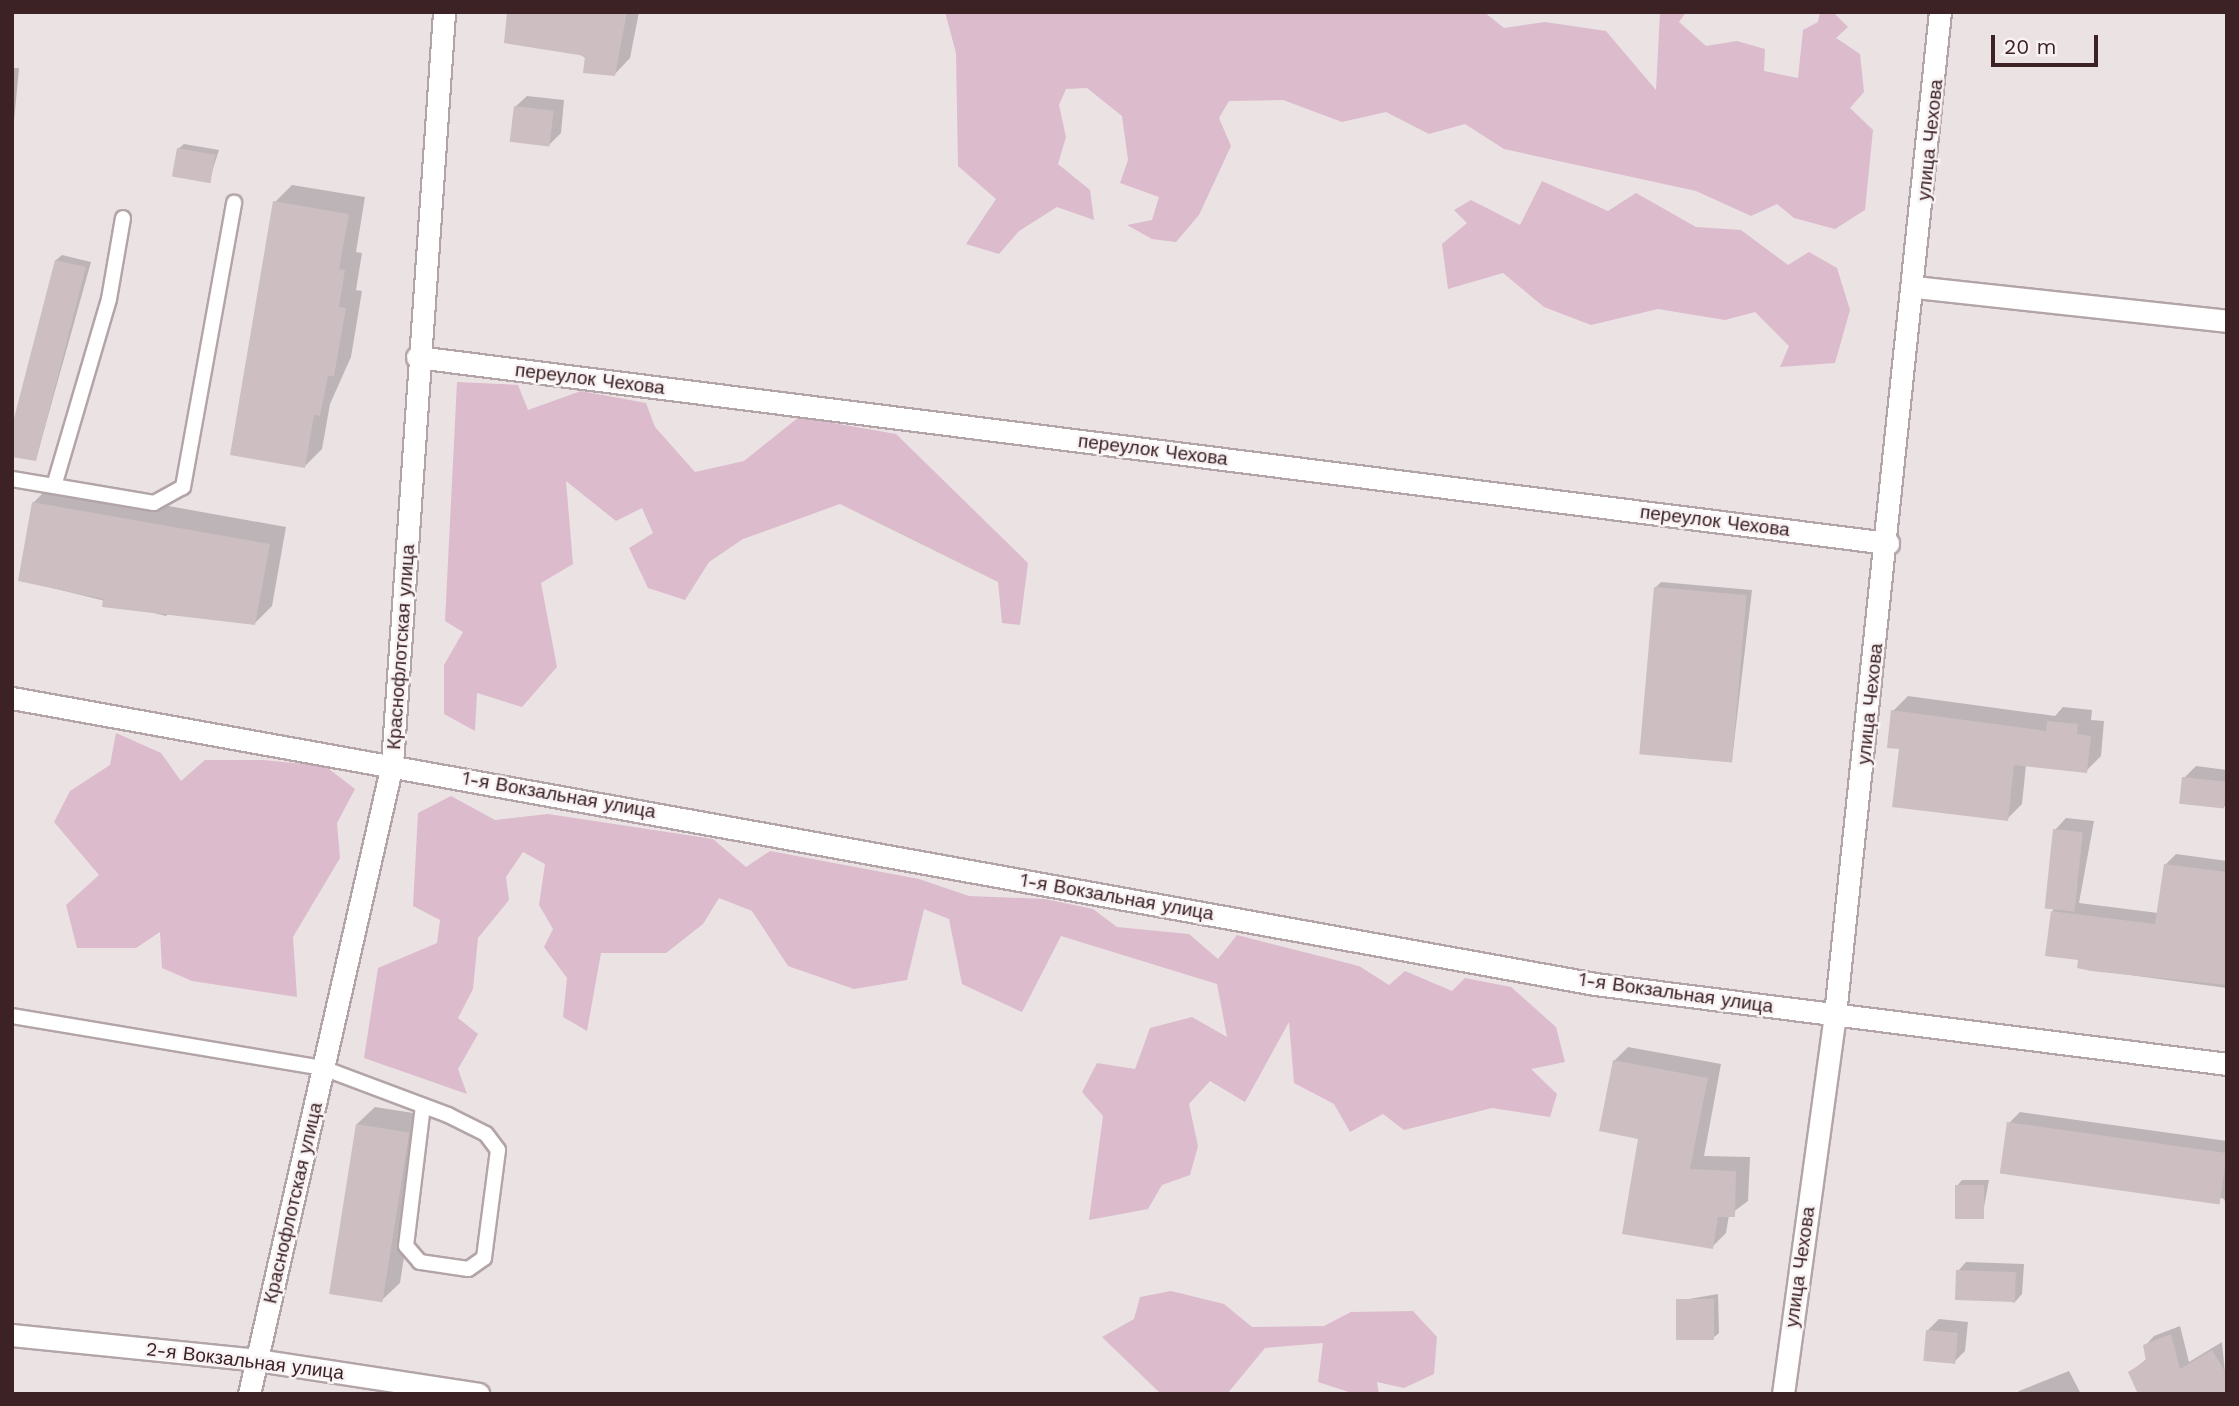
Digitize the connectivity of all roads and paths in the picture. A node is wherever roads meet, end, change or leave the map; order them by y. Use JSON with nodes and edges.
{"nodes":[{"id":1,"x":444,"y":12,"type":"edge"},
{"id":2,"x":1940,"y":12,"type":"edge"},
{"id":3,"x":234,"y":203,"type":"dead end"},
{"id":4,"x":123,"y":218,"type":"dead end"},
{"id":5,"x":1915,"y":287,"type":"junction"},
{"id":6,"x":2227,"y":321,"type":"edge"},
{"id":7,"x":417,"y":357,"type":"junction"},
{"id":8,"x":12,"y":479,"type":"edge"},
{"id":9,"x":54,"y":486,"type":"junction"},
{"id":10,"x":1888,"y":543,"type":"junction"},
{"id":11,"x":12,"y":698,"type":"edge"},
{"id":12,"x":392,"y":764,"type":"junction"},
{"id":13,"x":1835,"y":1014,"type":"junction"},
{"id":14,"x":12,"y":1016,"type":"edge"},
{"id":15,"x":2227,"y":1063,"type":"edge"},
{"id":16,"x":323,"y":1068,"type":"junction"},
{"id":17,"x":424,"y":1106,"type":"junction"},
{"id":18,"x":12,"y":1335,"type":"edge"},
{"id":19,"x":257,"y":1360,"type":"junction"},
{"id":20,"x":250,"y":1394,"type":"edge"},
{"id":21,"x":478,"y":1394,"type":"edge"},
{"id":22,"x":1783,"y":1394,"type":"edge"}],
"edges":[{"from":1,"to":7,"type":"street","name":"Краснофлотская улица"},
{"from":2,"to":5,"type":"street","name":"улица Чехова"},
{"from":3,"to":9,"type":"lane"},
{"from":4,"to":9,"type":"lane"},
{"from":5,"to":6,"type":"street"},
{"from":5,"to":10,"type":"street","name":"улица Чехова"},
{"from":7,"to":10,"type":"street","name":"переулок Чехова"},
{"from":7,"to":12,"type":"street","name":"Краснофлотская улица"},
{"from":8,"to":9,"type":"lane"},
{"from":10,"to":13,"type":"street","name":"улица Чехова"},
{"from":11,"to":12,"type":"street","name":"1-я Вокзальная улица"},
{"from":12,"to":13,"type":"street","name":"1-я Вокзальная улица"},
{"from":12,"to":16,"type":"street","name":"Краснофлотская улица"},
{"from":13,"to":15,"type":"street","name":"1-я Вокзальная улица"},
{"from":13,"to":22,"type":"street","name":"улица Чехова"},
{"from":14,"to":16,"type":"lane"},
{"from":16,"to":17,"type":"lane"},
{"from":16,"to":19,"type":"street","name":"Краснофлотская улица"},
{"from":17,"to":17,"type":"lane"},
{"from":18,"to":19,"type":"street","name":"2-я Вокзальная улица"},
{"from":19,"to":20,"type":"street","name":"Краснофлотская улица"},
{"from":19,"to":21,"type":"street","name":"2-я Вокзальная улица"}]}
